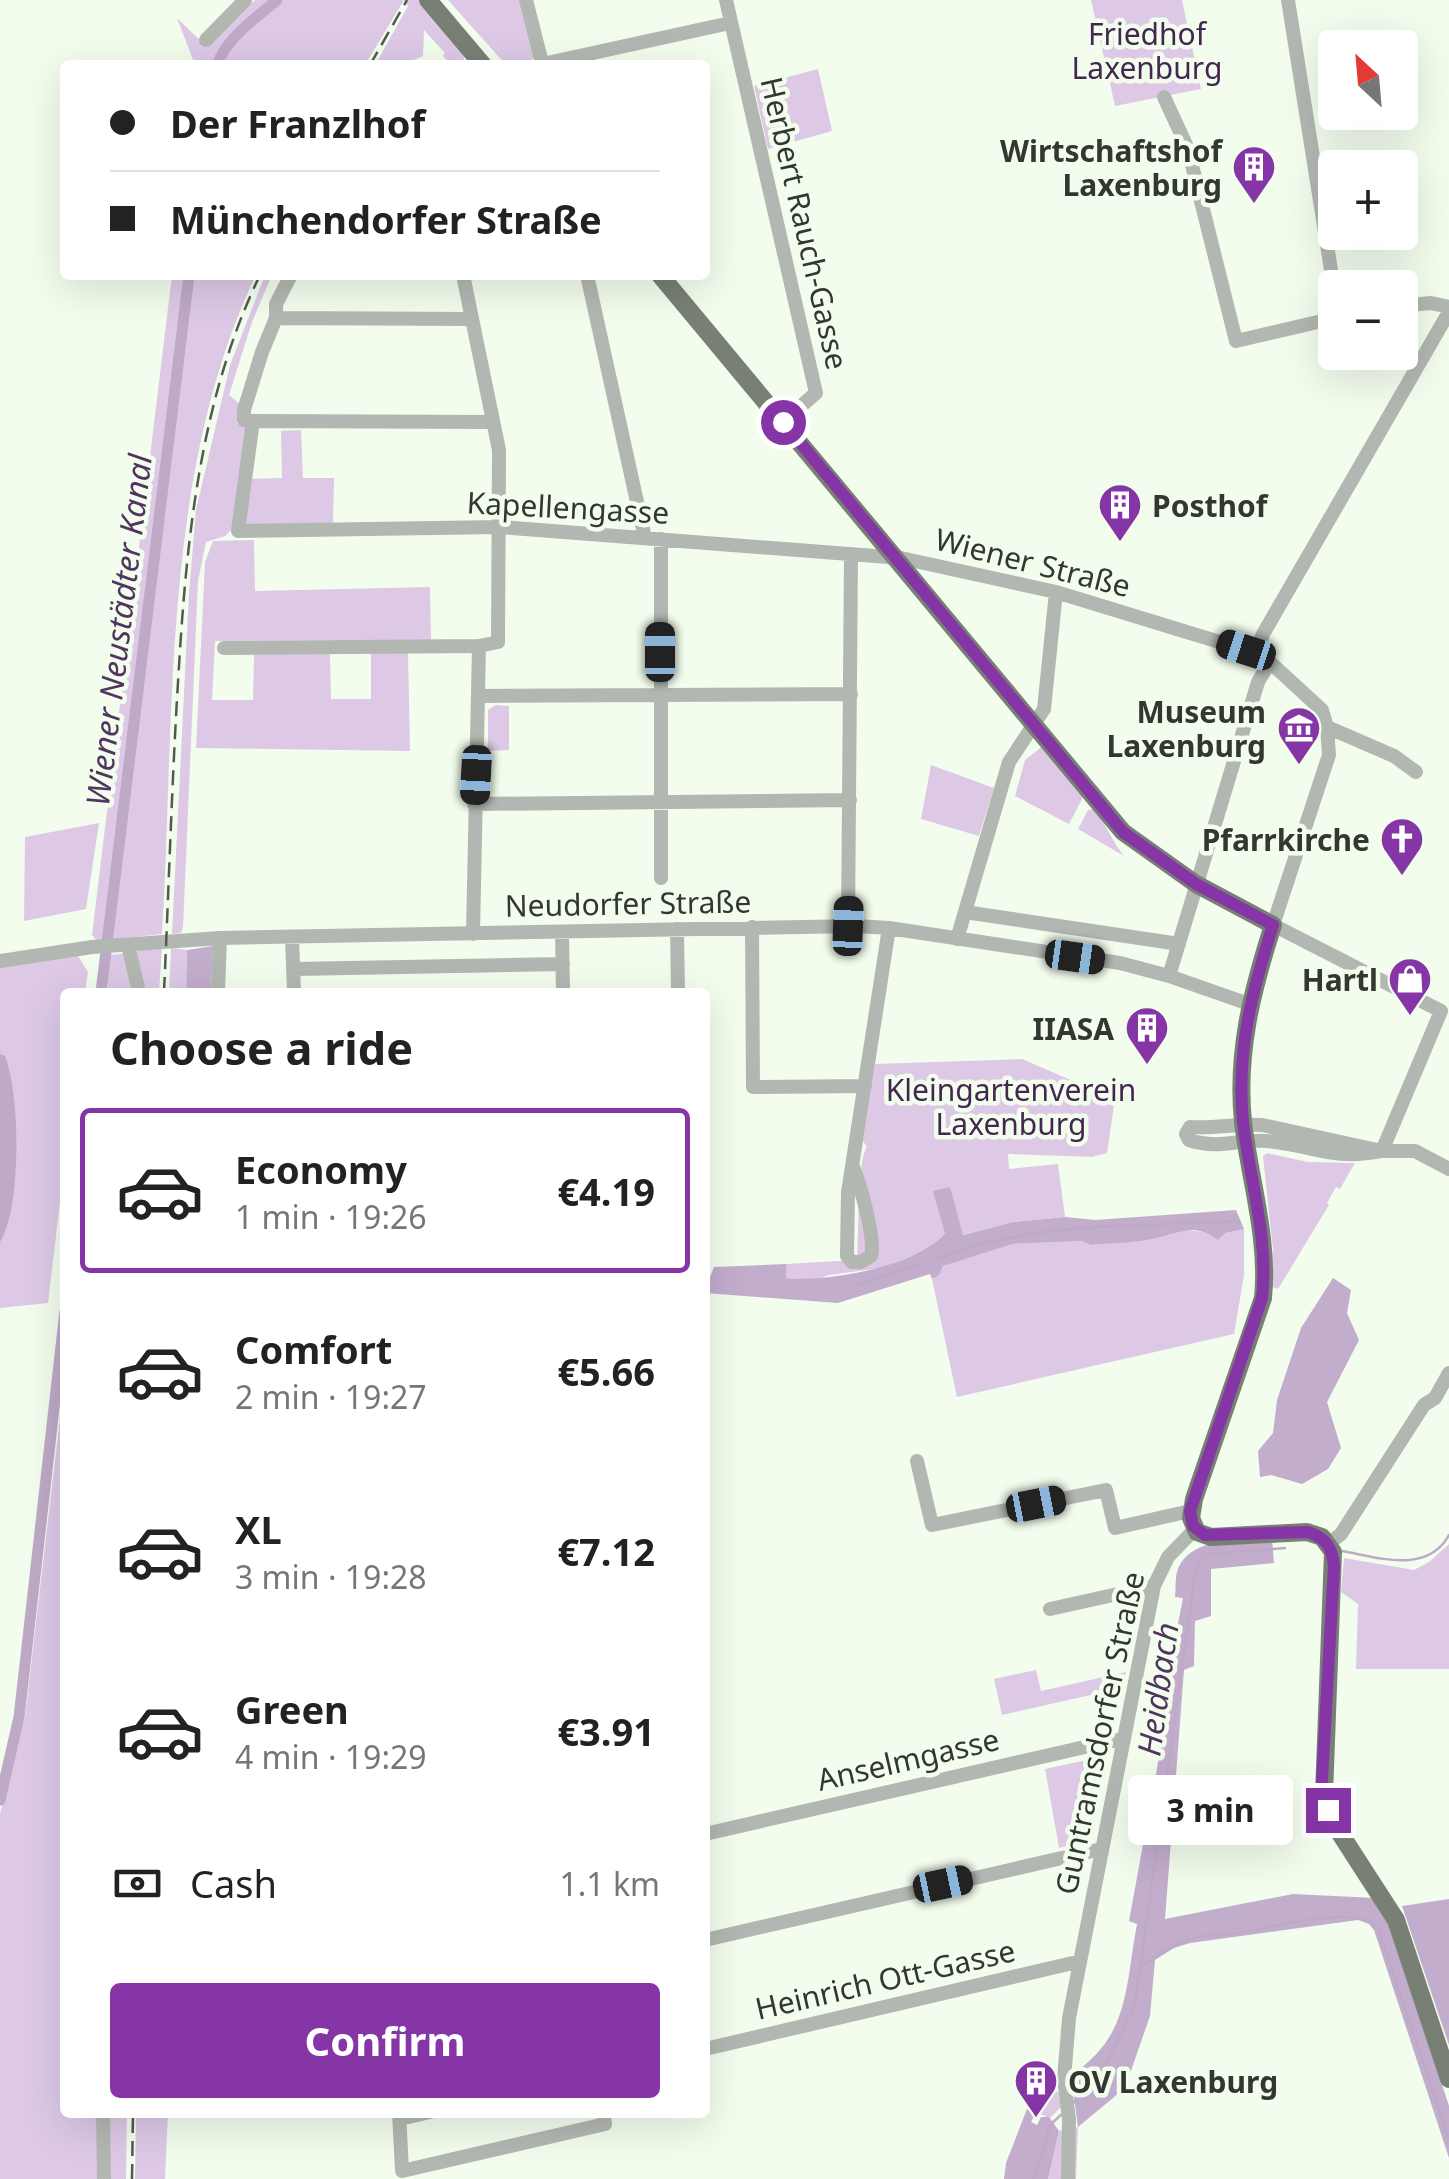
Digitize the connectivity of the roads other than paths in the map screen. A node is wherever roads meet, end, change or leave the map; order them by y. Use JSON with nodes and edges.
{"nodes":[{"id":1,"x":245,"y":0,"type":"edge"},
{"id":2,"x":428,"y":0,"type":"edge"},
{"id":3,"x":526,"y":0,"type":"edge"},
{"id":4,"x":726,"y":0,"type":"edge"},
{"id":5,"x":1288,"y":0,"type":"edge"},
{"id":6,"x":730,"y":22,"type":"junction"},
{"id":7,"x":206,"y":40,"type":"dead end"},
{"id":8,"x":479,"y":60,"type":"edge"},
{"id":9,"x":539,"y":60,"type":"edge"},
{"id":10,"x":558,"y":60,"type":"edge"},
{"id":11,"x":1164,"y":97,"type":"dead end"},
{"id":12,"x":1331,"y":270,"type":"edge"},
{"id":13,"x":288,"y":280,"type":"edge"},
{"id":14,"x":464,"y":280,"type":"edge"},
{"id":15,"x":587,"y":280,"type":"edge"},
{"id":16,"x":664,"y":280,"type":"edge"},
{"id":17,"x":1418,"y":304,"type":"edge"},
{"id":18,"x":1449,"y":310,"type":"edge"},
{"id":19,"x":276,"y":318,"type":"junction"},
{"id":20,"x":471,"y":319,"type":"junction"},
{"id":21,"x":1318,"y":322,"type":"edge"},
{"id":22,"x":253,"y":420,"type":"junction"},
{"id":23,"x":491,"y":422,"type":"junction"},
{"id":24,"x":783,"y":422,"type":"junction"},
{"id":25,"x":500,"y":527,"type":"junction"},
{"id":26,"x":644,"y":538,"type":"junction"},
{"id":27,"x":661,"y":539,"type":"junction"},
{"id":28,"x":851,"y":554,"type":"junction"},
{"id":29,"x":895,"y":558,"type":"junction"},
{"id":30,"x":1056,"y":592,"type":"junction"},
{"id":31,"x":479,"y":646,"type":"junction"},
{"id":32,"x":224,"y":648,"type":"dead end"},
{"id":33,"x":1265,"y":659,"type":"junction"},
{"id":34,"x":851,"y":694,"type":"junction"},
{"id":35,"x":660,"y":695,"type":"junction"},
{"id":36,"x":479,"y":696,"type":"junction"},
{"id":37,"x":1034,"y":722,"type":"junction"},
{"id":38,"x":1327,"y":727,"type":"junction"},
{"id":39,"x":1416,"y":772,"type":"dead end"},
{"id":40,"x":850,"y":800,"type":"junction"},
{"id":41,"x":662,"y":802,"type":"junction"},
{"id":42,"x":474,"y":804,"type":"junction"},
{"id":43,"x":660,"y":878,"type":"dead end"},
{"id":44,"x":1196,"y":884,"type":"junction"},
{"id":45,"x":965,"y":912,"type":"junction"},
{"id":46,"x":1273,"y":925,"type":"junction"},
{"id":47,"x":848,"y":926,"type":"junction"},
{"id":48,"x":752,"y":928,"type":"junction"},
{"id":49,"x":889,"y":928,"type":"junction"},
{"id":50,"x":677,"y":929,"type":"junction"},
{"id":51,"x":562,"y":932,"type":"junction"},
{"id":52,"x":473,"y":934,"type":"junction"},
{"id":53,"x":220,"y":938,"type":"junction"},
{"id":54,"x":292,"y":938,"type":"junction"},
{"id":55,"x":956,"y":939,"type":"junction"},
{"id":56,"x":1178,"y":944,"type":"junction"},
{"id":57,"x":114,"y":946,"type":"junction"},
{"id":58,"x":0,"y":961,"type":"edge"},
{"id":59,"x":563,"y":964,"type":"junction"},
{"id":60,"x":294,"y":970,"type":"junction"},
{"id":61,"x":1170,"y":976,"type":"junction"},
{"id":62,"x":137,"y":988,"type":"edge"},
{"id":63,"x":218,"y":988,"type":"edge"},
{"id":64,"x":294,"y":988,"type":"edge"},
{"id":65,"x":564,"y":988,"type":"edge"},
{"id":66,"x":678,"y":988,"type":"edge"},
{"id":67,"x":1248,"y":1004,"type":"junction"},
{"id":68,"x":865,"y":1086,"type":"junction"},
{"id":69,"x":1244,"y":1124,"type":"junction"},
{"id":70,"x":1247,"y":1144,"type":"junction"},
{"id":71,"x":1382,"y":1151,"type":"junction"},
{"id":72,"x":853,"y":1167,"type":"junction"},
{"id":73,"x":1449,"y":1169,"type":"edge"},
{"id":74,"x":1449,"y":1373,"type":"edge"},
{"id":75,"x":917,"y":1461,"type":"dead end"},
{"id":76,"x":1193,"y":1520,"type":"junction"},
{"id":77,"x":1328,"y":1544,"type":"junction"},
{"id":78,"x":1154,"y":1586,"type":"junction"},
{"id":79,"x":1050,"y":1609,"type":"dead end"},
{"id":80,"x":1124,"y":1738,"type":"junction"},
{"id":81,"x":710,"y":1833,"type":"edge"},
{"id":82,"x":1100,"y":1849,"type":"junction"},
{"id":83,"x":710,"y":1939,"type":"edge"},
{"id":84,"x":1077,"y":1962,"type":"junction"},
{"id":85,"x":710,"y":2049,"type":"edge"},
{"id":86,"x":1449,"y":2079,"type":"edge"},
{"id":87,"x":104,"y":2118,"type":"edge"},
{"id":88,"x":399,"y":2118,"type":"edge"},
{"id":89,"x":604,"y":2118,"type":"edge"},
{"id":90,"x":104,"y":2179,"type":"edge"},
{"id":91,"x":1068,"y":2179,"type":"edge"}],
"edges":[{"from":1,"to":7,"type":"street"},
{"from":2,"to":8,"type":"main road"},
{"from":3,"to":9,"type":"street"},
{"from":4,"to":6,"type":"street","name":"Herbert Rauch-Gasse"},
{"from":5,"to":12,"type":"street"},
{"from":6,"to":10,"type":"street"},
{"from":6,"to":24,"type":"street","name":"Herbert Rauch-Gasse"},
{"from":11,"to":21,"type":"street"},
{"from":13,"to":19,"type":"street"},
{"from":14,"to":20,"type":"street"},
{"from":15,"to":26,"type":"street"},
{"from":16,"to":24,"type":"main road","name":"Wiener Straße"},
{"from":17,"to":18,"type":"street"},
{"from":18,"to":33,"type":"street"},
{"from":19,"to":20,"type":"street"},
{"from":19,"to":22,"type":"street"},
{"from":20,"to":23,"type":"street"},
{"from":22,"to":23,"type":"street"},
{"from":22,"to":25,"type":"street","name":"Kapellengasse"},
{"from":23,"to":25,"type":"street"},
{"from":24,"to":29,"type":"main road","name":"Wiener Straße"},
{"from":25,"to":26,"type":"street","name":"Kapellengasse"},
{"from":25,"to":31,"type":"street"},
{"from":26,"to":27,"type":"street","name":"Kapellengasse"},
{"from":27,"to":28,"type":"street","name":"Kapellengasse"},
{"from":27,"to":35,"type":"street"},
{"from":28,"to":29,"type":"street","name":"Kapellengasse"},
{"from":28,"to":34,"type":"street"},
{"from":29,"to":30,"type":"street","name":"Wiener Straße"},
{"from":29,"to":37,"type":"main road"},
{"from":30,"to":33,"type":"street","name":"Wiener Straße"},
{"from":30,"to":37,"type":"street"},
{"from":31,"to":32,"type":"street"},
{"from":31,"to":36,"type":"street"},
{"from":33,"to":38,"type":"street","name":"Wiener Straße"},
{"from":33,"to":44,"type":"street"},
{"from":34,"to":35,"type":"street"},
{"from":34,"to":40,"type":"street"},
{"from":35,"to":36,"type":"street"},
{"from":35,"to":41,"type":"street"},
{"from":36,"to":42,"type":"street"},
{"from":37,"to":44,"type":"main road"},
{"from":37,"to":45,"type":"street"},
{"from":38,"to":39,"type":"street","name":"Wiener Straße"},
{"from":38,"to":46,"type":"street"},
{"from":40,"to":41,"type":"street"},
{"from":40,"to":47,"type":"street"},
{"from":41,"to":42,"type":"street"},
{"from":41,"to":43,"type":"street"},
{"from":42,"to":52,"type":"street"},
{"from":44,"to":46,"type":"main road"},
{"from":44,"to":56,"type":"street"},
{"from":45,"to":55,"type":"street"},
{"from":45,"to":56,"type":"street"},
{"from":46,"to":67,"type":"main road","name":"Guntramsdorfer Straße"},
{"from":46,"to":71,"type":"street"},
{"from":47,"to":48,"type":"street","name":"Neudorfer Straße"},
{"from":47,"to":49,"type":"street","name":"Neudorfer Straße"},
{"from":48,"to":50,"type":"street","name":"Neudorfer Straße"},
{"from":48,"to":68,"type":"street"},
{"from":49,"to":55,"type":"street","name":"Neudorfer Straße"},
{"from":49,"to":68,"type":"street"},
{"from":50,"to":51,"type":"street","name":"Neudorfer Straße"},
{"from":50,"to":66,"type":"street"},
{"from":51,"to":52,"type":"street","name":"Neudorfer Straße"},
{"from":51,"to":59,"type":"street"},
{"from":52,"to":54,"type":"street","name":"Neudorfer Straße"},
{"from":53,"to":54,"type":"street","name":"Neudorfer Straße"},
{"from":53,"to":57,"type":"street","name":"Neudorfer Straße"},
{"from":53,"to":63,"type":"street"},
{"from":54,"to":60,"type":"street"},
{"from":55,"to":61,"type":"street","name":"Neudorfer Straße"},
{"from":56,"to":61,"type":"street"},
{"from":57,"to":58,"type":"street","name":"Neudorfer Straße"},
{"from":57,"to":62,"type":"street"},
{"from":59,"to":60,"type":"street"},
{"from":59,"to":65,"type":"street"},
{"from":60,"to":64,"type":"street"},
{"from":61,"to":67,"type":"street","name":"Neudorfer Straße"},
{"from":67,"to":69,"type":"main road","name":"Guntramsdorfer Straße"},
{"from":68,"to":72,"type":"street"},
{"from":69,"to":70,"type":"main road","name":"Guntramsdorfer Straße"},
{"from":69,"to":70,"type":"street"},
{"from":69,"to":71,"type":"street"},
{"from":70,"to":71,"type":"street"},
{"from":70,"to":76,"type":"main road","name":"Guntramsdorfer Straße"},
{"from":71,"to":73,"type":"street"},
{"from":72,"to":72,"type":"street"},
{"from":74,"to":77,"type":"street"},
{"from":75,"to":76,"type":"street"},
{"from":76,"to":77,"type":"main road"},
{"from":76,"to":78,"type":"street","name":"Guntramsdorfer Straße"},
{"from":77,"to":86,"type":"main road"},
{"from":78,"to":79,"type":"street"},
{"from":78,"to":80,"type":"street","name":"Guntramsdorfer Straße"},
{"from":80,"to":81,"type":"street","name":"Anselmgasse"},
{"from":80,"to":82,"type":"street","name":"Guntramsdorfer Straße"},
{"from":82,"to":83,"type":"street"},
{"from":82,"to":84,"type":"street","name":"Guntramsdorfer Straße"},
{"from":84,"to":85,"type":"street","name":"Heinrich Ott-Gasse"},
{"from":84,"to":91,"type":"street","name":"Guntramsdorfer Straße"},
{"from":87,"to":90,"type":"street"},
{"from":88,"to":89,"type":"street"}]}
